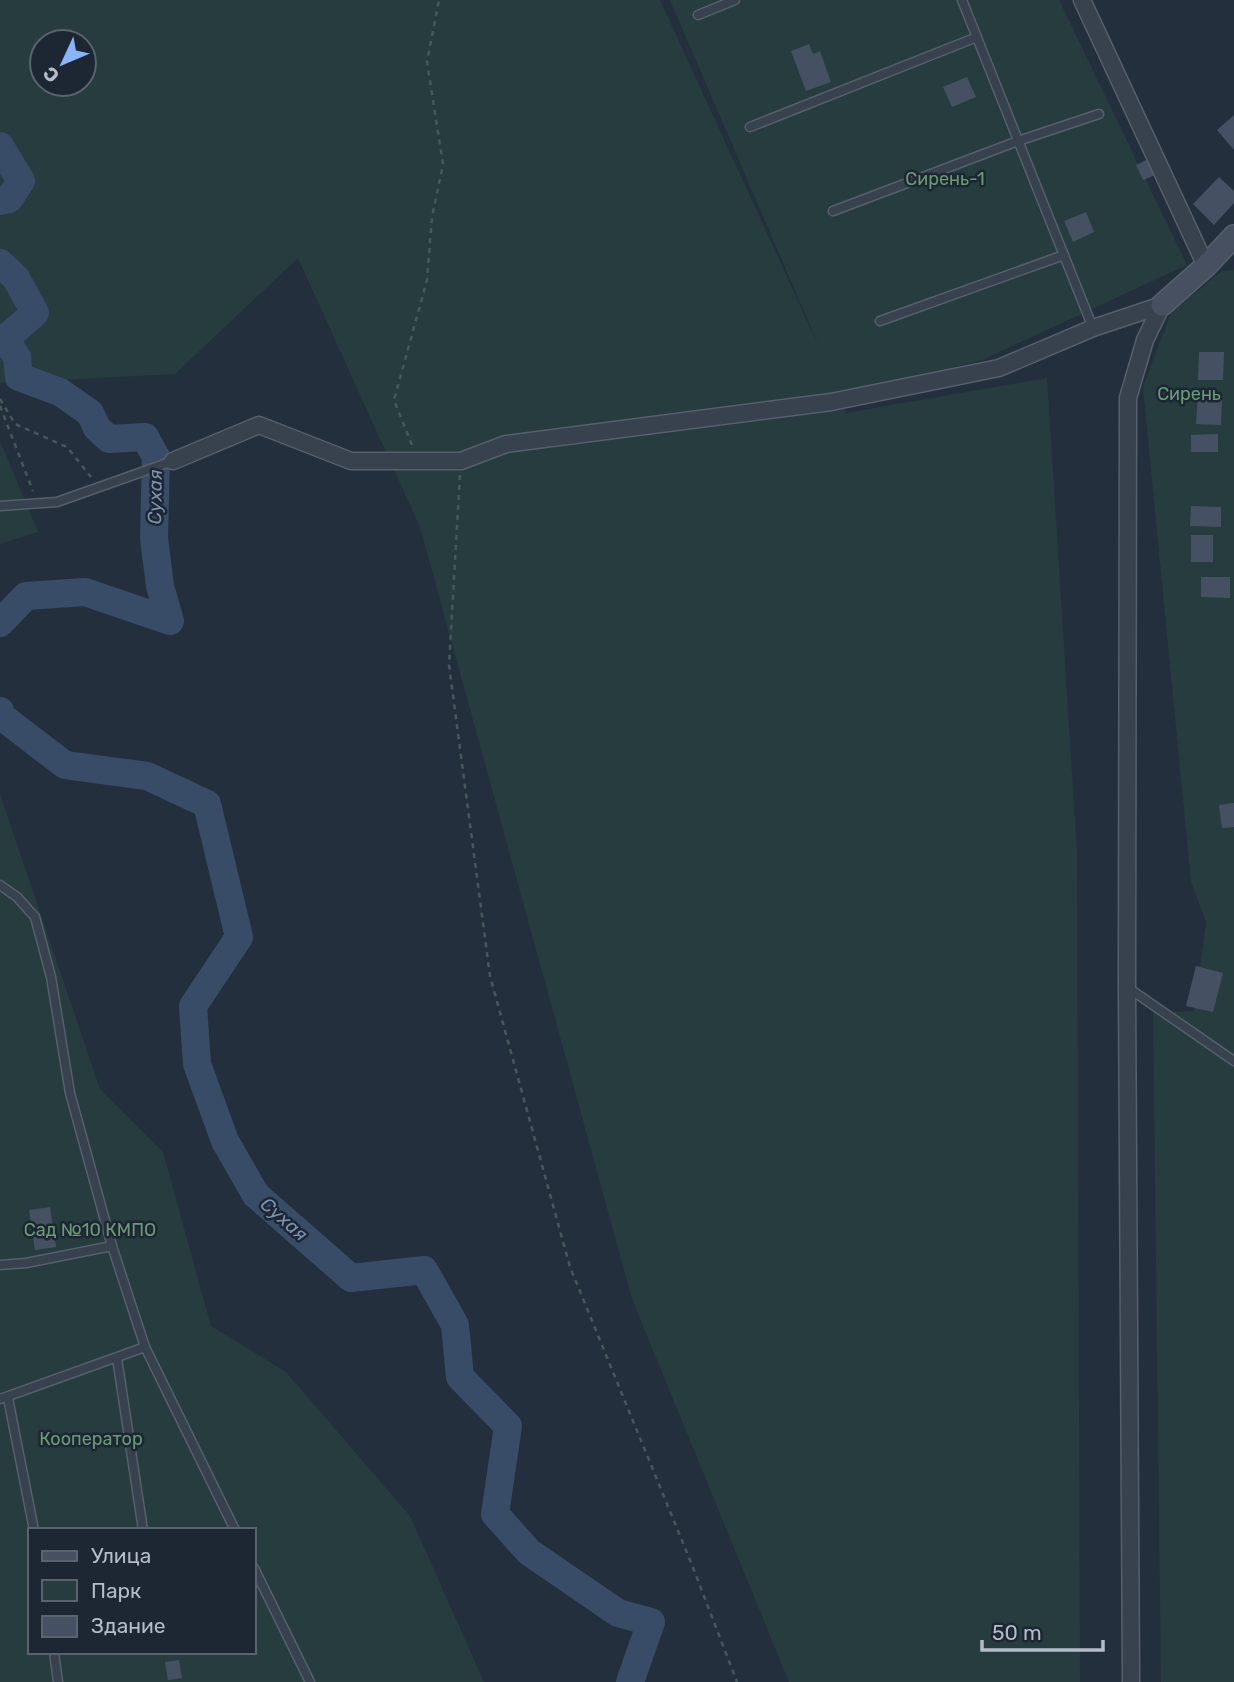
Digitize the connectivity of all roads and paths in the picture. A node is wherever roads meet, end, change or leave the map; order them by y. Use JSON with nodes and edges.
{"nodes":[{"id":1,"x":439,"y":0,"type":"edge"},
{"id":2,"x":736,"y":0,"type":"edge"},
{"id":3,"x":962,"y":0,"type":"edge"},
{"id":4,"x":1082,"y":0,"type":"edge"},
{"id":5,"x":698,"y":15,"type":"dead end"},
{"id":6,"x":977,"y":37,"type":"junction"},
{"id":7,"x":1099,"y":114,"type":"dead end"},
{"id":8,"x":750,"y":127,"type":"dead end"},
{"id":9,"x":1018,"y":141,"type":"junction"},
{"id":10,"x":833,"y":211,"type":"dead end"},
{"id":11,"x":1234,"y":236,"type":"edge"},
{"id":12,"x":1064,"y":255,"type":"junction"},
{"id":13,"x":1206,"y":266,"type":"junction"},
{"id":14,"x":1162,"y":305,"type":"junction"},
{"id":15,"x":880,"y":321,"type":"dead end"},
{"id":16,"x":1093,"y":328,"type":"junction"},
{"id":17,"x":0,"y":399,"type":"edge"},
{"id":18,"x":0,"y":406,"type":"edge"},
{"id":19,"x":173,"y":461,"type":"joint"},
{"id":20,"x":418,"y":461,"type":"junction"},
{"id":21,"x":461,"y":461,"type":"junction"},
{"id":22,"x":99,"y":488,"type":"junction"},
{"id":23,"x":38,"y":504,"type":"junction"},
{"id":24,"x":0,"y":506,"type":"edge"},
{"id":25,"x":0,"y":885,"type":"edge"},
{"id":26,"x":1127,"y":987,"type":"junction"},
{"id":27,"x":1234,"y":1061,"type":"edge"},
{"id":28,"x":112,"y":1246,"type":"junction"},
{"id":29,"x":0,"y":1265,"type":"edge"},
{"id":30,"x":145,"y":1347,"type":"junction"},
{"id":31,"x":117,"y":1358,"type":"junction"},
{"id":32,"x":4,"y":1399,"type":"edge"},
{"id":33,"x":34,"y":1528,"type":"edge"},
{"id":34,"x":143,"y":1528,"type":"edge"},
{"id":35,"x":234,"y":1528,"type":"edge"},
{"id":36,"x":256,"y":1572,"type":"edge"},
{"id":37,"x":54,"y":1654,"type":"edge"},
{"id":38,"x":58,"y":1682,"type":"edge"},
{"id":39,"x":310,"y":1682,"type":"edge"},
{"id":40,"x":737,"y":1682,"type":"edge"},
{"id":41,"x":1131,"y":1682,"type":"edge"}],
"edges":[{"from":1,"to":20,"type":"path"},
{"from":2,"to":5,"type":"lane"},
{"from":3,"to":6,"type":"lane"},
{"from":4,"to":13,"type":"street"},
{"from":6,"to":8,"type":"lane"},
{"from":6,"to":9,"type":"lane"},
{"from":7,"to":9,"type":"lane"},
{"from":9,"to":10,"type":"lane"},
{"from":9,"to":12,"type":"lane"},
{"from":11,"to":13,"type":"street"},
{"from":12,"to":15,"type":"lane"},
{"from":12,"to":16,"type":"lane"},
{"from":13,"to":14,"type":"street"},
{"from":14,"to":16,"type":"street"},
{"from":14,"to":26,"type":"street"},
{"from":16,"to":21,"type":"street"},
{"from":17,"to":22,"type":"path"},
{"from":18,"to":23,"type":"path"},
{"from":19,"to":20,"type":"street"},
{"from":19,"to":22,"type":"lane"},
{"from":20,"to":21,"type":"street"},
{"from":21,"to":40,"type":"path"},
{"from":22,"to":23,"type":"lane"},
{"from":23,"to":24,"type":"lane"},
{"from":25,"to":28,"type":"lane"},
{"from":26,"to":27,"type":"lane"},
{"from":26,"to":41,"type":"street"},
{"from":28,"to":29,"type":"lane"},
{"from":28,"to":30,"type":"lane"},
{"from":30,"to":31,"type":"lane"},
{"from":30,"to":35,"type":"lane"},
{"from":31,"to":32,"type":"lane"},
{"from":31,"to":34,"type":"lane"},
{"from":32,"to":33,"type":"lane"},
{"from":36,"to":39,"type":"lane"},
{"from":37,"to":38,"type":"lane"}]}
